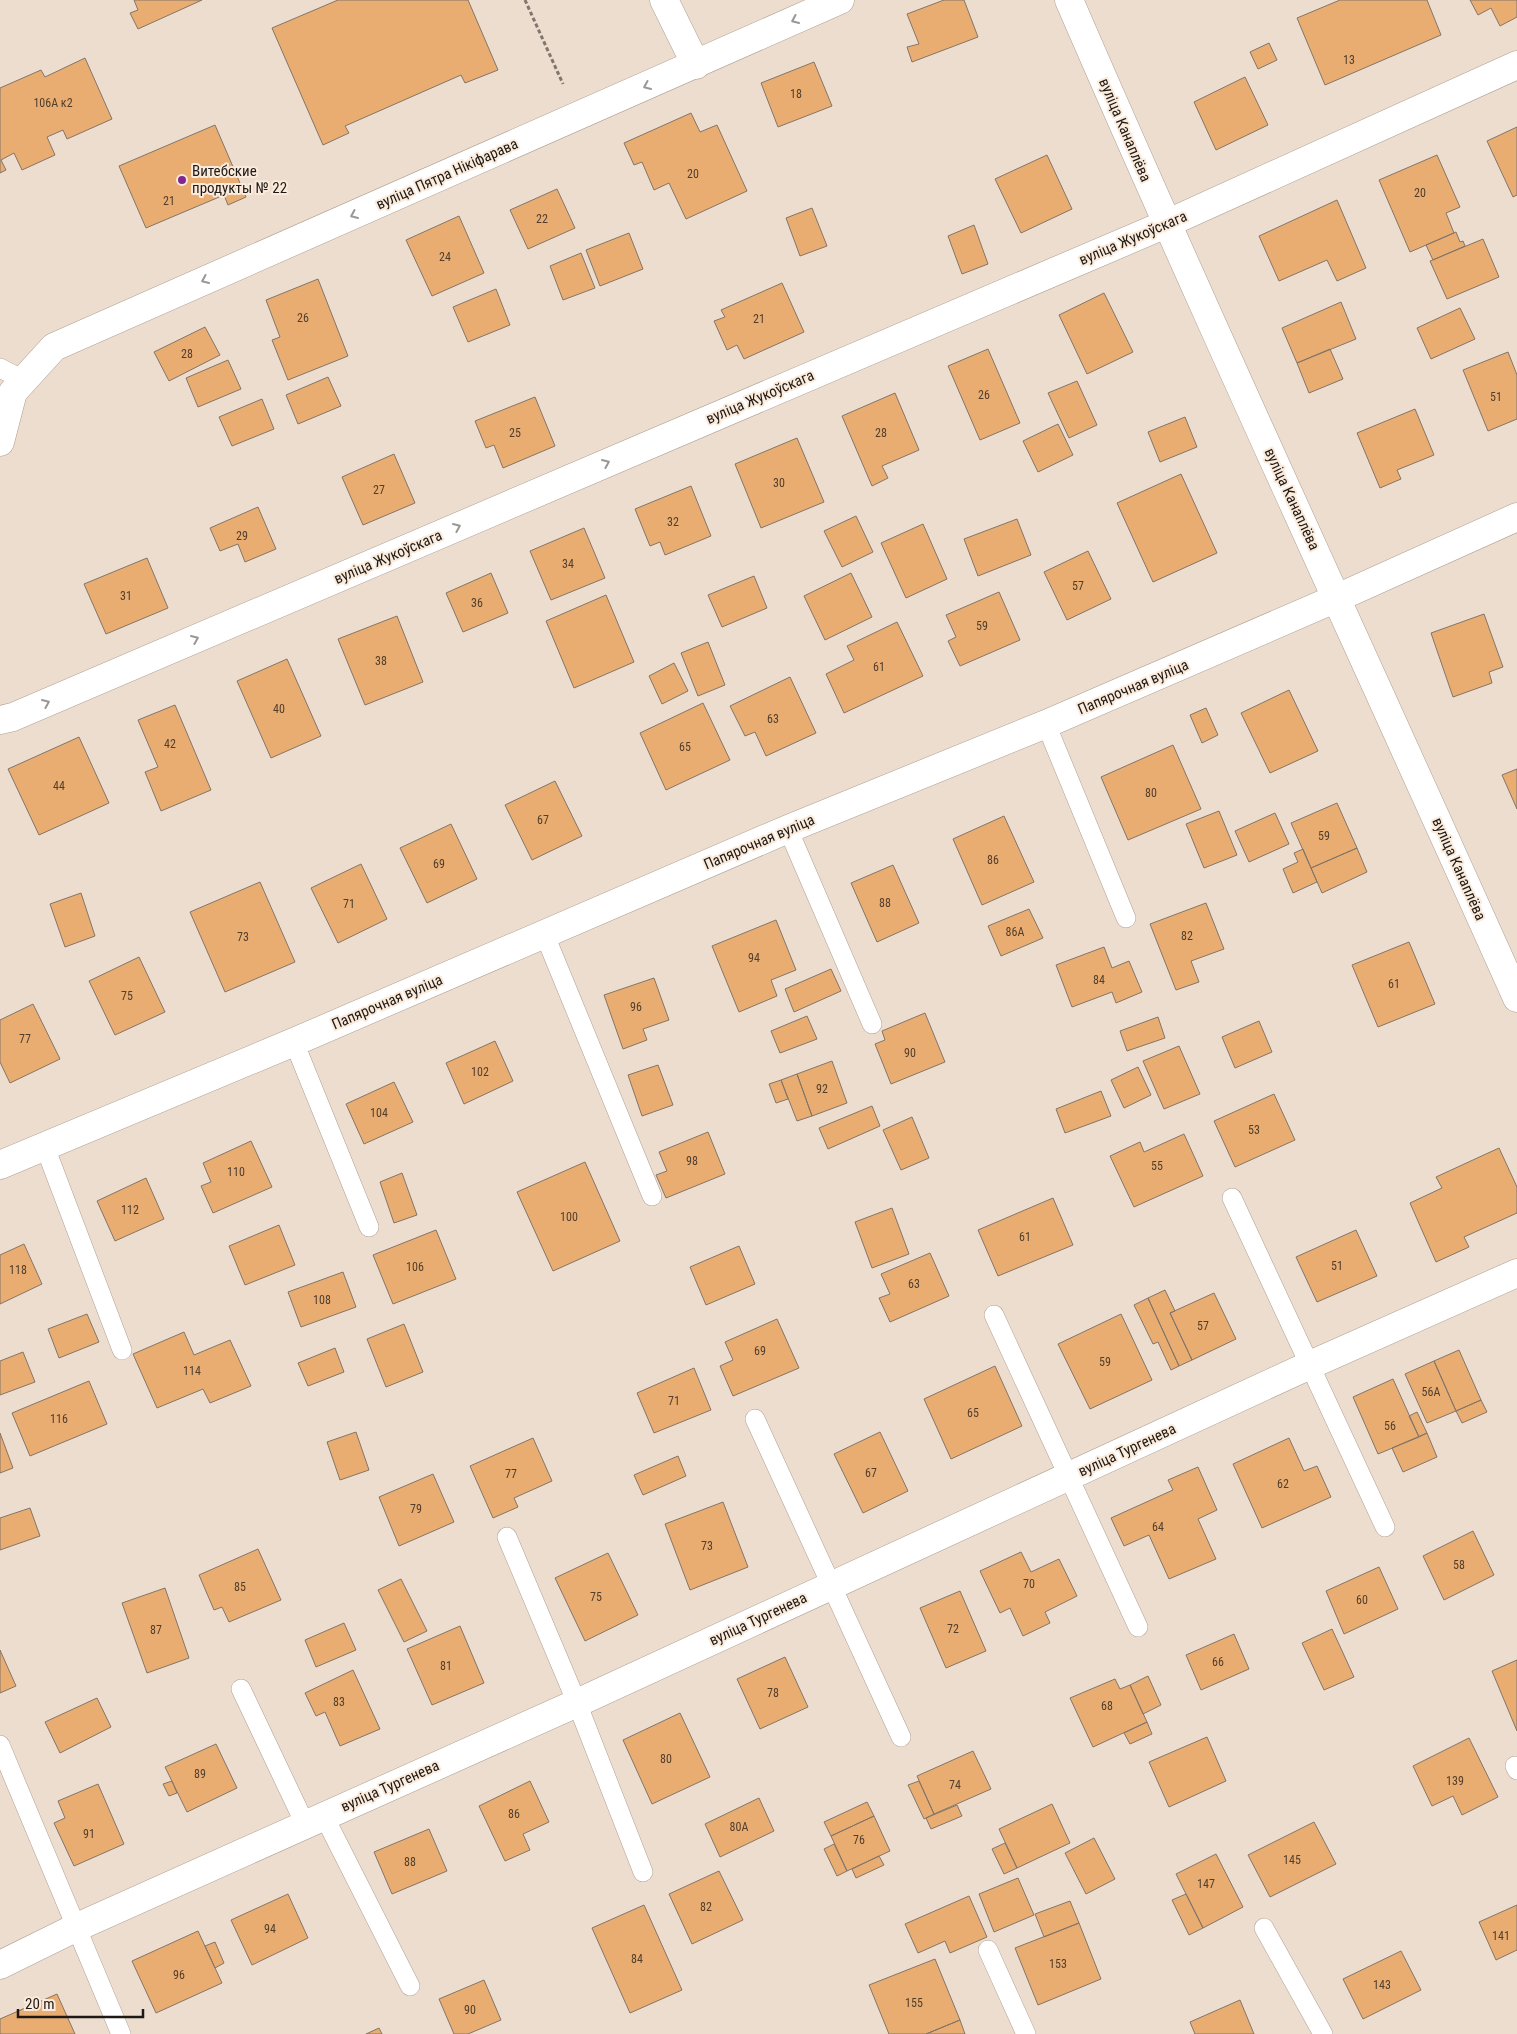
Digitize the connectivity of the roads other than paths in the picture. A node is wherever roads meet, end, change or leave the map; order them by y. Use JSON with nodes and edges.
{"nodes":[{"id":1,"x":664,"y":0,"type":"edge"},
{"id":2,"x":840,"y":0,"type":"edge"},
{"id":3,"x":1069,"y":0,"type":"edge"},
{"id":4,"x":696,"y":65,"type":"junction"},
{"id":5,"x":1517,"y":65,"type":"edge"},
{"id":6,"x":1166,"y":224,"type":"junction"},
{"id":7,"x":12,"y":374,"type":"edge"},
{"id":8,"x":0,"y":442,"type":"edge"},
{"id":9,"x":1517,"y":517,"type":"edge"},
{"id":10,"x":1337,"y":598,"type":"junction"},
{"id":11,"x":0,"y":720,"type":"edge"},
{"id":12,"x":1046,"y":724,"type":"junction"},
{"id":13,"x":788,"y":829,"type":"junction"},
{"id":14,"x":1126,"y":918,"type":"dead end"},
{"id":15,"x":544,"y":933,"type":"junction"},
{"id":16,"x":1517,"y":998,"type":"edge"},
{"id":17,"x":872,"y":1024,"type":"dead end"},
{"id":18,"x":294,"y":1042,"type":"junction"},
{"id":19,"x":45,"y":1146,"type":"junction"},
{"id":20,"x":0,"y":1165,"type":"edge"},
{"id":21,"x":652,"y":1196,"type":"dead end"},
{"id":22,"x":1232,"y":1198,"type":"dead end"},
{"id":23,"x":369,"y":1227,"type":"dead end"},
{"id":24,"x":1517,"y":1273,"type":"edge"},
{"id":25,"x":994,"y":1315,"type":"dead end"},
{"id":26,"x":122,"y":1350,"type":"dead end"},
{"id":27,"x":1310,"y":1365,"type":"junction"},
{"id":28,"x":755,"y":1420,"type":"dead end"},
{"id":29,"x":1068,"y":1477,"type":"junction"},
{"id":30,"x":1385,"y":1527,"type":"dead end"},
{"id":31,"x":507,"y":1537,"type":"dead end"},
{"id":32,"x":830,"y":1586,"type":"junction"},
{"id":33,"x":1138,"y":1627,"type":"dead end"},
{"id":34,"x":241,"y":1689,"type":"dead end"},
{"id":35,"x":576,"y":1703,"type":"junction"},
{"id":36,"x":901,"y":1737,"type":"dead end"},
{"id":37,"x":0,"y":1745,"type":"edge"},
{"id":38,"x":314,"y":1820,"type":"junction"},
{"id":39,"x":643,"y":1872,"type":"dead end"},
{"id":40,"x":75,"y":1928,"type":"junction"},
{"id":41,"x":1264,"y":1928,"type":"dead end"},
{"id":42,"x":988,"y":1950,"type":"dead end"},
{"id":43,"x":0,"y":1965,"type":"edge"},
{"id":44,"x":410,"y":1986,"type":"dead end"},
{"id":45,"x":121,"y":2034,"type":"edge"},
{"id":46,"x":1026,"y":2034,"type":"edge"},
{"id":47,"x":1323,"y":2034,"type":"edge"}],
"edges":[{"from":1,"to":4,"type":"street"},
{"from":2,"to":4,"type":"street","name":"вуліца Пятра Нікіфарава","one_way":true},
{"from":3,"to":6,"type":"street","name":"вуліца Канаплёва"},
{"from":4,"to":7,"type":"street","name":"вуліца Пятра Нікіфарава","one_way":true},
{"from":5,"to":6,"type":"street","name":"вуліца Жукоўскага"},
{"from":6,"to":10,"type":"street","name":"вуліца Канаплёва"},
{"from":11,"to":6,"type":"street","name":"вуліца Жукоўскага","one_way":true},
{"from":7,"to":8,"type":"street"},
{"from":9,"to":10,"type":"street","name":"Папярочная вуліца"},
{"from":10,"to":12,"type":"street","name":"Папярочная вуліца"},
{"from":10,"to":16,"type":"street","name":"вуліца Канаплёва"},
{"from":12,"to":13,"type":"street","name":"Папярочная вуліца"},
{"from":12,"to":14,"type":"lane"},
{"from":13,"to":15,"type":"street","name":"Папярочная вуліца"},
{"from":13,"to":17,"type":"lane"},
{"from":15,"to":18,"type":"street","name":"Папярочная вуліца"},
{"from":15,"to":21,"type":"lane"},
{"from":18,"to":19,"type":"street","name":"Папярочная вуліца"},
{"from":18,"to":23,"type":"lane"},
{"from":19,"to":20,"type":"street","name":"Папярочная вуліца"},
{"from":19,"to":26,"type":"lane"},
{"from":22,"to":27,"type":"lane"},
{"from":24,"to":27,"type":"street","name":"вуліца Тургенева"},
{"from":25,"to":29,"type":"lane"},
{"from":27,"to":29,"type":"street","name":"вуліца Тургенева"},
{"from":27,"to":30,"type":"lane"},
{"from":28,"to":32,"type":"lane"},
{"from":29,"to":32,"type":"street","name":"вуліца Тургенева"},
{"from":29,"to":33,"type":"lane"},
{"from":31,"to":35,"type":"lane"},
{"from":32,"to":35,"type":"street","name":"вуліца Тургенева"},
{"from":32,"to":36,"type":"lane"},
{"from":34,"to":38,"type":"lane"},
{"from":35,"to":38,"type":"street","name":"вуліца Тургенева"},
{"from":35,"to":39,"type":"lane"},
{"from":37,"to":40,"type":"lane"},
{"from":38,"to":40,"type":"street","name":"вуліца Тургенева"},
{"from":38,"to":44,"type":"lane"},
{"from":40,"to":43,"type":"street","name":"вуліца Тургенева"},
{"from":40,"to":45,"type":"lane"},
{"from":41,"to":47,"type":"lane"},
{"from":42,"to":46,"type":"lane"}]}
